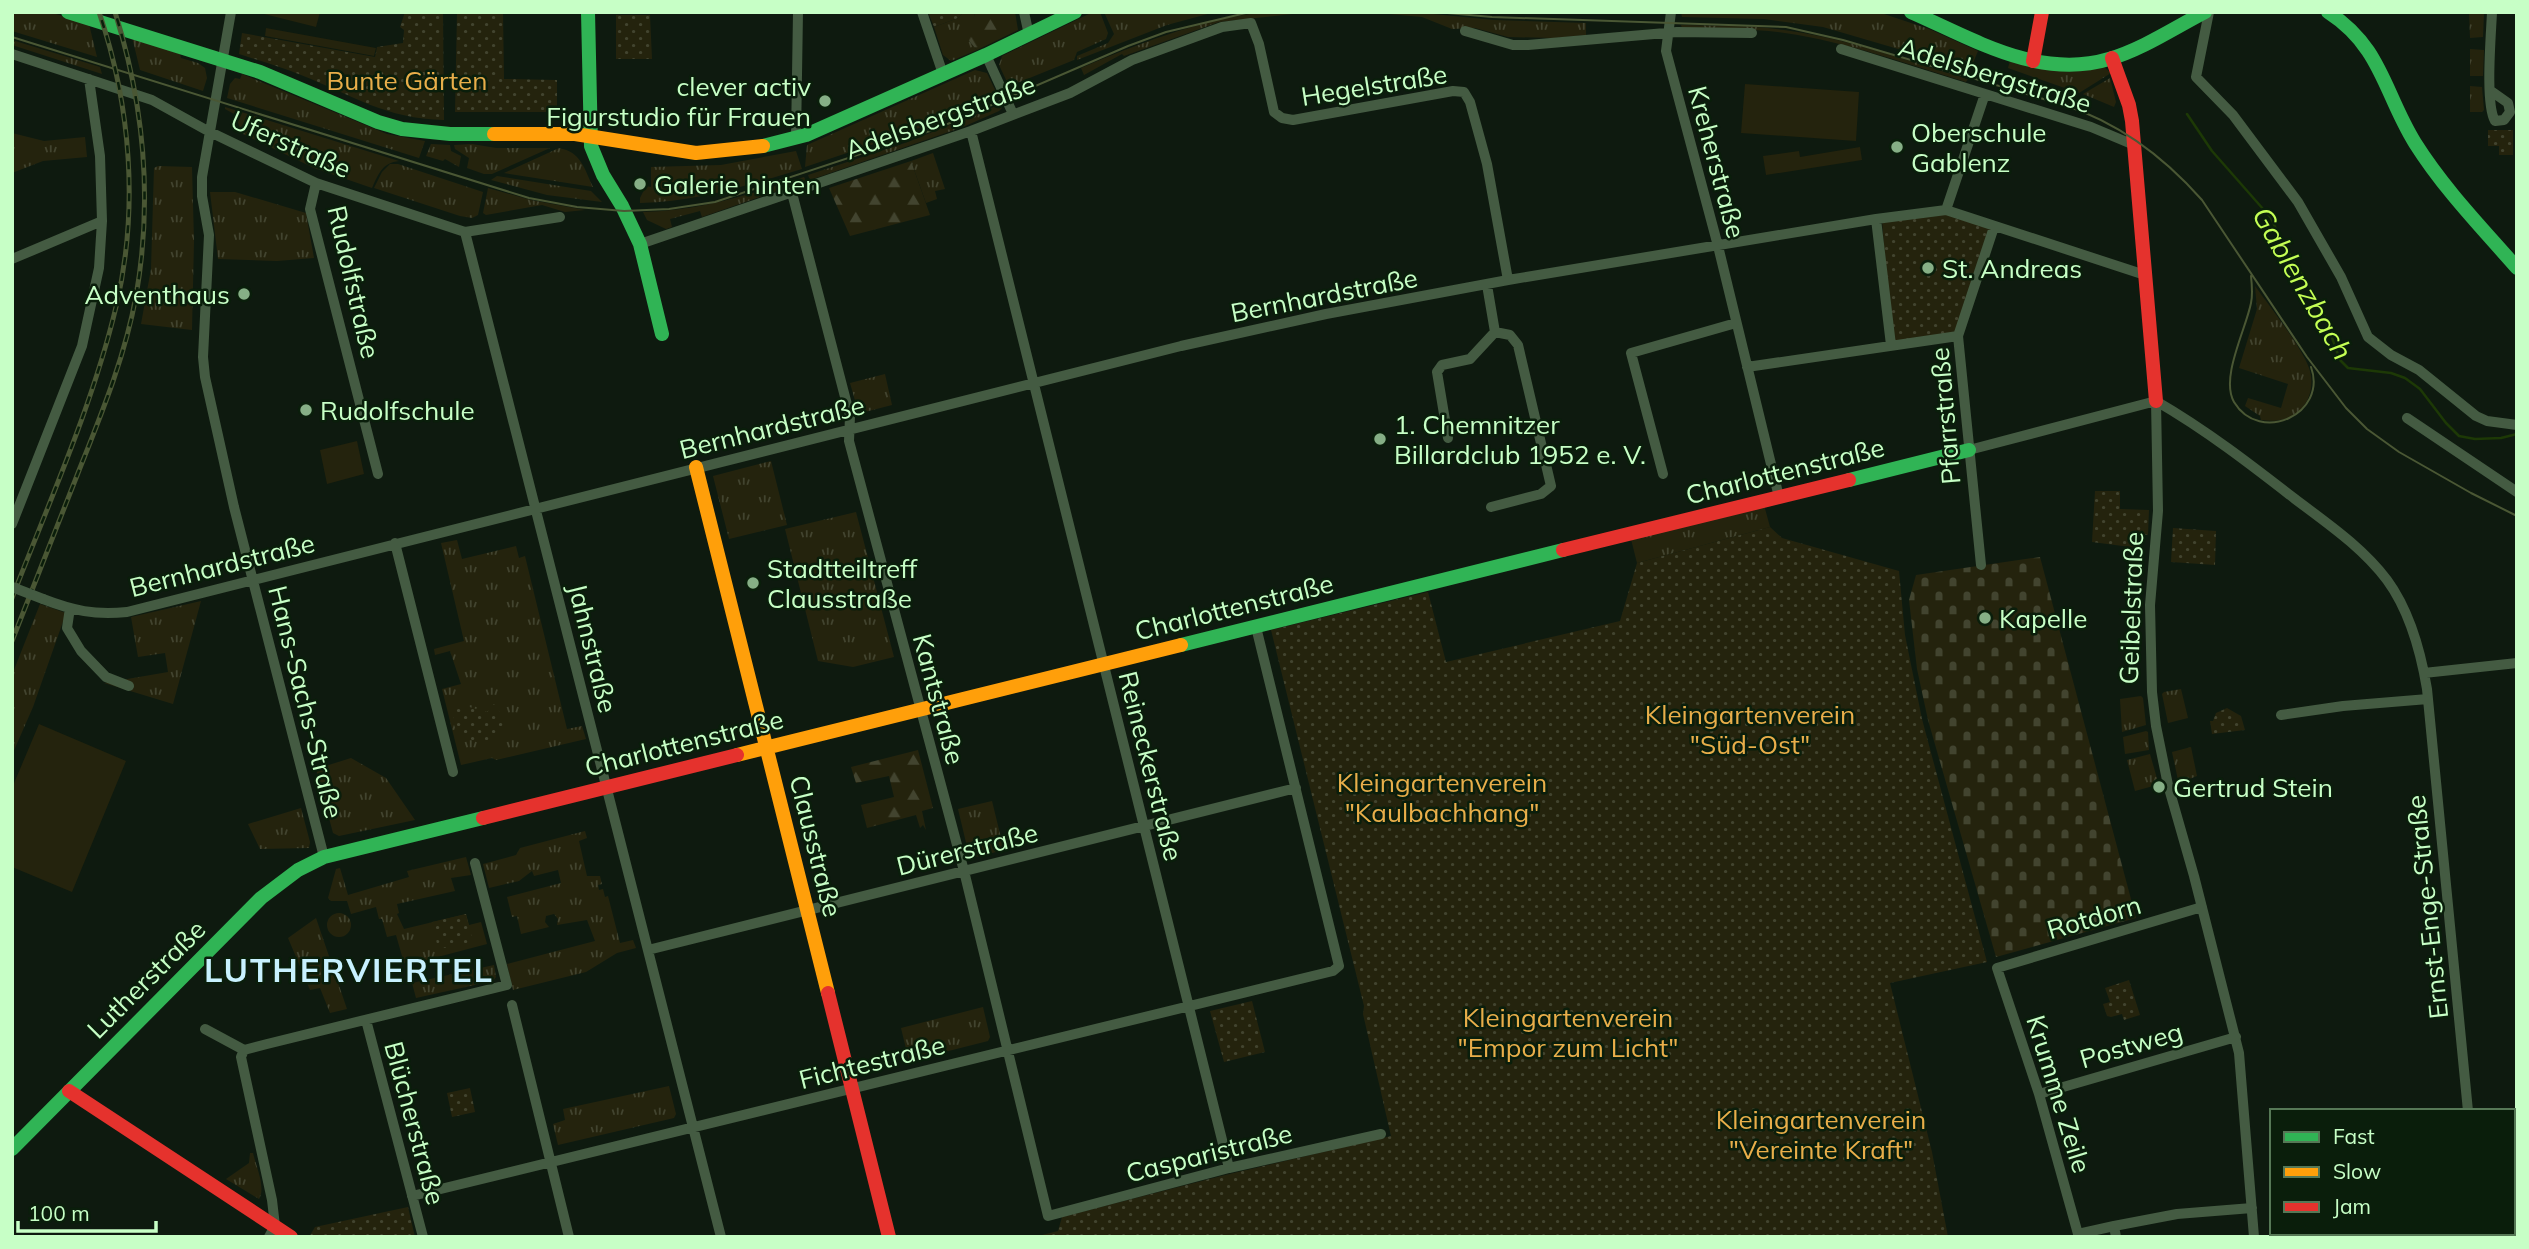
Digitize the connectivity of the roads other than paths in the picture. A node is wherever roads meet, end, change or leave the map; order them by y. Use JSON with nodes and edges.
{"nodes":[{"id":1,"x":68,"y":12,"type":"edge"},
{"id":2,"x":230,"y":12,"type":"edge"},
{"id":3,"x":588,"y":12,"type":"edge"},
{"id":4,"x":798,"y":12,"type":"edge"},
{"id":5,"x":922,"y":12,"type":"edge"},
{"id":6,"x":1024,"y":12,"type":"edge"},
{"id":7,"x":1075,"y":12,"type":"edge"},
{"id":8,"x":1671,"y":12,"type":"edge"},
{"id":9,"x":1911,"y":12,"type":"edge"},
{"id":10,"x":2042,"y":12,"type":"edge"},
{"id":11,"x":2207,"y":12,"type":"edge"},
{"id":12,"x":2328,"y":12,"type":"edge"},
{"id":13,"x":2492,"y":12,"type":"edge"},
{"id":14,"x":1251,"y":23,"type":"joint"},
{"id":15,"x":1465,"y":31,"type":"dead end"},
{"id":16,"x":1667,"y":33,"type":"junction"},
{"id":17,"x":1752,"y":33,"type":"dead end"},
{"id":18,"x":1029,"y":35,"type":"junction"},
{"id":19,"x":1841,"y":49,"type":"dead end"},
{"id":20,"x":12,"y":54,"type":"edge"},
{"id":21,"x":986,"y":55,"type":"junction"},
{"id":22,"x":2112,"y":58,"type":"junction"},
{"id":23,"x":221,"y":61,"type":"junction"},
{"id":24,"x":2033,"y":61,"type":"junction"},
{"id":25,"x":943,"y":74,"type":"junction"},
{"id":26,"x":89,"y":79,"type":"junction"},
{"id":27,"x":2491,"y":91,"type":"dead end"},
{"id":28,"x":1985,"y":94,"type":"junction"},
{"id":29,"x":1013,"y":114,"type":"junction"},
{"id":30,"x":208,"y":131,"type":"junction"},
{"id":31,"x":971,"y":131,"type":"junction"},
{"id":32,"x":590,"y":136,"type":"junction"},
{"id":33,"x":796,"y":138,"type":"junction"},
{"id":34,"x":2134,"y":145,"type":"junction"},
{"id":35,"x":316,"y":183,"type":"junction"},
{"id":36,"x":792,"y":193,"type":"junction"},
{"id":37,"x":1946,"y":210,"type":"junction"},
{"id":38,"x":560,"y":217,"type":"dead end"},
{"id":39,"x":1877,"y":219,"type":"junction"},
{"id":40,"x":102,"y":220,"type":"junction"},
{"id":41,"x":1994,"y":227,"type":"junction"},
{"id":42,"x":465,"y":232,"type":"junction"},
{"id":43,"x":646,"y":242,"type":"junction"},
{"id":44,"x":1718,"y":246,"type":"junction"},
{"id":45,"x":12,"y":259,"type":"edge"},
{"id":46,"x":2517,"y":268,"type":"edge"},
{"id":47,"x":2145,"y":275,"type":"junction"},
{"id":48,"x":1508,"y":280,"type":"junction"},
{"id":49,"x":1487,"y":285,"type":"junction"},
{"id":50,"x":1737,"y":323,"type":"junction"},
{"id":51,"x":1495,"y":332,"type":"junction"},
{"id":52,"x":662,"y":334,"type":"dead end"},
{"id":53,"x":1958,"y":336,"type":"junction"},
{"id":54,"x":1891,"y":345,"type":"junction"},
{"id":55,"x":1747,"y":367,"type":"junction"},
{"id":56,"x":1034,"y":383,"type":"junction"},
{"id":57,"x":2156,"y":401,"type":"junction"},
{"id":58,"x":2407,"y":418,"type":"dead end"},
{"id":59,"x":2517,"y":425,"type":"edge"},
{"id":60,"x":849,"y":429,"type":"junction"},
{"id":61,"x":1448,"y":438,"type":"dead end"},
{"id":62,"x":1969,"y":450,"type":"junction"},
{"id":63,"x":696,"y":467,"type":"junction"},
{"id":64,"x":378,"y":474,"type":"dead end"},
{"id":65,"x":1663,"y":474,"type":"dead end"},
{"id":66,"x":2517,"y":492,"type":"edge"},
{"id":67,"x":1779,"y":497,"type":"junction"},
{"id":68,"x":1490,"y":507,"type":"dead end"},
{"id":69,"x":535,"y":508,"type":"junction"},
{"id":70,"x":12,"y":524,"type":"edge"},
{"id":71,"x":395,"y":543,"type":"junction"},
{"id":72,"x":1981,"y":565,"type":"dead end"},
{"id":73,"x":253,"y":580,"type":"junction"},
{"id":74,"x":12,"y":587,"type":"edge"},
{"id":75,"x":70,"y":608,"type":"junction"},
{"id":76,"x":1256,"y":626,"type":"junction"},
{"id":77,"x":2517,"y":663,"type":"edge"},
{"id":78,"x":1104,"y":664,"type":"junction"},
{"id":79,"x":2424,"y":673,"type":"junction"},
{"id":80,"x":128,"y":686,"type":"dead end"},
{"id":81,"x":2428,"y":699,"type":"junction"},
{"id":82,"x":919,"y":710,"type":"junction"},
{"id":83,"x":2281,"y":715,"type":"dead end"},
{"id":84,"x":766,"y":748,"type":"junction"},
{"id":85,"x":453,"y":772,"type":"dead end"},
{"id":86,"x":607,"y":787,"type":"junction"},
{"id":87,"x":1296,"y":788,"type":"junction"},
{"id":88,"x":1144,"y":826,"type":"junction"},
{"id":89,"x":324,"y":857,"type":"junction"},
{"id":90,"x":475,"y":863,"type":"dead end"},
{"id":91,"x":964,"y":872,"type":"junction"},
{"id":92,"x":2202,"y":907,"type":"junction"},
{"id":93,"x":807,"y":909,"type":"junction"},
{"id":94,"x":648,"y":950,"type":"junction"},
{"id":95,"x":1997,"y":968,"type":"joint"},
{"id":96,"x":512,"y":1005,"type":"dead end"},
{"id":97,"x":1189,"y":1006,"type":"junction"},
{"id":98,"x":366,"y":1020,"type":"junction"},
{"id":99,"x":205,"y":1029,"type":"dead end"},
{"id":100,"x":2236,"y":1037,"type":"junction"},
{"id":101,"x":244,"y":1051,"type":"junction"},
{"id":102,"x":1007,"y":1051,"type":"junction"},
{"id":103,"x":852,"y":1089,"type":"junction"},
{"id":104,"x":69,"y":1091,"type":"junction"},
{"id":105,"x":2039,"y":1094,"type":"junction"},
{"id":106,"x":2468,"y":1109,"type":"edge"},
{"id":107,"x":693,"y":1128,"type":"junction"},
{"id":108,"x":1381,"y":1134,"type":"dead end"},
{"id":109,"x":12,"y":1149,"type":"edge"},
{"id":110,"x":551,"y":1162,"type":"junction"},
{"id":111,"x":1229,"y":1168,"type":"junction"},
{"id":112,"x":412,"y":1196,"type":"junction"},
{"id":113,"x":2252,"y":1208,"type":"junction"},
{"id":114,"x":1048,"y":1216,"type":"joint"},
{"id":115,"x":272,"y":1231,"type":"edge"},
{"id":116,"x":2115,"y":1232,"type":"edge"},
{"id":117,"x":2078,"y":1236,"type":"edge"},
{"id":118,"x":291,"y":1237,"type":"edge"},
{"id":119,"x":422,"y":1237,"type":"edge"},
{"id":120,"x":569,"y":1237,"type":"edge"},
{"id":121,"x":720,"y":1237,"type":"edge"},
{"id":122,"x":889,"y":1237,"type":"edge"},
{"id":123,"x":2254,"y":1237,"type":"edge"}],
"edges":[{"from":1,"to":23,"type":"street"},
{"from":2,"to":23,"type":"street","name":"Hans-Sachs-Straße"},
{"from":3,"to":32,"type":"street"},
{"from":4,"to":33,"type":"street"},
{"from":5,"to":25,"type":"street"},
{"from":6,"to":18,"type":"street"},
{"from":7,"to":18,"type":"street"},
{"from":8,"to":16,"type":"street","name":"Kreherstraße"},
{"from":9,"to":24,"type":"street"},
{"from":10,"to":24,"type":"street"},
{"from":11,"to":22,"type":"street"},
{"from":11,"to":59,"type":"street"},
{"from":12,"to":46,"type":"street"},
{"from":13,"to":27,"type":"street"},
{"from":14,"to":29,"type":"street","name":"Adelsbergstraße"},
{"from":14,"to":48,"type":"street","name":"Hegelstraße"},
{"from":15,"to":16,"type":"street"},
{"from":16,"to":17,"type":"street"},
{"from":16,"to":44,"type":"street","name":"Kreherstraße"},
{"from":18,"to":21,"type":"street"},
{"from":19,"to":28,"type":"street","name":"Adelsbergstraße"},
{"from":20,"to":26,"type":"street","name":"Uferstraße"},
{"from":21,"to":25,"type":"street"},
{"from":21,"to":29,"type":"street"},
{"from":22,"to":24,"type":"street"},
{"from":22,"to":34,"type":"street","name":"Geibelstraße"},
{"from":23,"to":30,"type":"street","name":"Hans-Sachs-Straße"},
{"from":23,"to":32,"type":"street"},
{"from":25,"to":33,"type":"street"},
{"from":26,"to":30,"type":"street","name":"Uferstraße"},
{"from":26,"to":40,"type":"street"},
{"from":28,"to":34,"type":"street","name":"Adelsbergstraße"},
{"from":28,"to":37,"type":"street"},
{"from":29,"to":31,"type":"street","name":"Adelsbergstraße"},
{"from":30,"to":35,"type":"street","name":"Uferstraße"},
{"from":30,"to":73,"type":"street","name":"Hans-Sachs-Straße"},
{"from":31,"to":36,"type":"street","name":"Adelsbergstraße"},
{"from":31,"to":56,"type":"street","name":"Reineckerstraße"},
{"from":32,"to":33,"type":"street"},
{"from":32,"to":43,"type":"street"},
{"from":34,"to":47,"type":"street","name":"Geibelstraße"},
{"from":35,"to":42,"type":"street","name":"Uferstraße"},
{"from":35,"to":64,"type":"street","name":"Rudolfstraße"},
{"from":36,"to":43,"type":"street","name":"Adelsbergstraße"},
{"from":36,"to":60,"type":"street","name":"Kantstraße"},
{"from":37,"to":39,"type":"street","name":"Bernhardstraße"},
{"from":37,"to":41,"type":"street","name":"Bernhardstraße"},
{"from":38,"to":42,"type":"street","name":"Uferstraße"},
{"from":39,"to":44,"type":"street","name":"Bernhardstraße"},
{"from":39,"to":54,"type":"street"},
{"from":40,"to":45,"type":"street"},
{"from":40,"to":70,"type":"street"},
{"from":41,"to":47,"type":"street","name":"Bernhardstraße"},
{"from":41,"to":53,"type":"street","name":"Pfarrstraße"},
{"from":42,"to":69,"type":"street","name":"Jahnstraße"},
{"from":43,"to":52,"type":"street"},
{"from":44,"to":48,"type":"street","name":"Bernhardstraße"},
{"from":44,"to":50,"type":"street","name":"Kreherstraße"},
{"from":47,"to":57,"type":"street","name":"Geibelstraße"},
{"from":48,"to":49,"type":"street","name":"Bernhardstraße"},
{"from":49,"to":51,"type":"street"},
{"from":49,"to":56,"type":"street","name":"Bernhardstraße"},
{"from":50,"to":55,"type":"street","name":"Kreherstraße"},
{"from":50,"to":65,"type":"street"},
{"from":51,"to":61,"type":"street"},
{"from":51,"to":68,"type":"street"},
{"from":53,"to":54,"type":"street"},
{"from":53,"to":62,"type":"street","name":"Pfarrstraße"},
{"from":54,"to":55,"type":"street"},
{"from":55,"to":67,"type":"street","name":"Kreherstraße"},
{"from":56,"to":60,"type":"street","name":"Bernhardstraße"},
{"from":56,"to":78,"type":"street","name":"Reineckerstraße"},
{"from":57,"to":62,"type":"street","name":"Charlottenstraße"},
{"from":57,"to":79,"type":"street","name":"Ernst-Enge-Straße"},
{"from":57,"to":92,"type":"street","name":"Geibelstraße"},
{"from":58,"to":66,"type":"street"},
{"from":60,"to":63,"type":"street","name":"Bernhardstraße"},
{"from":60,"to":82,"type":"street","name":"Kantstraße"},
{"from":62,"to":67,"type":"street","name":"Charlottenstraße"},
{"from":62,"to":72,"type":"street","name":"Pfarrstraße"},
{"from":63,"to":69,"type":"street","name":"Bernhardstraße"},
{"from":63,"to":84,"type":"street","name":"Clausstraße"},
{"from":67,"to":76,"type":"street","name":"Charlottenstraße"},
{"from":69,"to":71,"type":"street","name":"Bernhardstraße"},
{"from":69,"to":86,"type":"street","name":"Jahnstraße"},
{"from":71,"to":73,"type":"street","name":"Bernhardstraße"},
{"from":71,"to":85,"type":"street"},
{"from":73,"to":75,"type":"street","name":"Bernhardstraße"},
{"from":73,"to":89,"type":"street","name":"Hans-Sachs-Straße"},
{"from":74,"to":75,"type":"street","name":"Bernhardstraße","bridge":true},
{"from":75,"to":80,"type":"street"},
{"from":76,"to":78,"type":"street","name":"Charlottenstraße"},
{"from":76,"to":87,"type":"street"},
{"from":77,"to":79,"type":"street"},
{"from":78,"to":82,"type":"street","name":"Charlottenstraße"},
{"from":78,"to":88,"type":"street","name":"Reineckerstraße"},
{"from":79,"to":81,"type":"street","name":"Ernst-Enge-Straße"},
{"from":81,"to":83,"type":"street"},
{"from":81,"to":106,"type":"street","name":"Ernst-Enge-Straße"},
{"from":82,"to":84,"type":"street","name":"Charlottenstraße"},
{"from":82,"to":91,"type":"street","name":"Kantstraße"},
{"from":84,"to":86,"type":"street","name":"Charlottenstraße"},
{"from":84,"to":93,"type":"street","name":"Clausstraße"},
{"from":86,"to":89,"type":"street","name":"Charlottenstraße"},
{"from":86,"to":94,"type":"street","name":"Jahnstraße"},
{"from":87,"to":88,"type":"street","name":"Dürerstraße"},
{"from":87,"to":97,"type":"street","name":"Fichtestraße"},
{"from":88,"to":91,"type":"street","name":"Dürerstraße"},
{"from":88,"to":97,"type":"street","name":"Reineckerstraße"},
{"from":89,"to":104,"type":"street","name":"Lutherstraße"},
{"from":90,"to":98,"type":"street"},
{"from":91,"to":93,"type":"street","name":"Dürerstraße"},
{"from":91,"to":102,"type":"street","name":"Kantstraße"},
{"from":92,"to":95,"type":"street","name":"Rotdorn"},
{"from":92,"to":100,"type":"street","name":"Geibelstraße"},
{"from":93,"to":94,"type":"street","name":"Dürerstraße"},
{"from":93,"to":103,"type":"street","name":"Clausstraße"},
{"from":94,"to":107,"type":"street","name":"Jahnstraße"},
{"from":95,"to":105,"type":"street","name":"Krumme Zeile"},
{"from":96,"to":110,"type":"street"},
{"from":97,"to":102,"type":"street","name":"Fichtestraße"},
{"from":97,"to":111,"type":"street","name":"Reineckerstraße"},
{"from":98,"to":101,"type":"street"},
{"from":98,"to":112,"type":"street","name":"Blücherstraße"},
{"from":99,"to":101,"type":"street"},
{"from":100,"to":105,"type":"street","name":"Postweg"},
{"from":100,"to":113,"type":"street","name":"Geibelstraße"},
{"from":101,"to":115,"type":"street"},
{"from":102,"to":103,"type":"street","name":"Fichtestraße"},
{"from":102,"to":114,"type":"street","name":"Kantstraße"},
{"from":103,"to":107,"type":"street","name":"Fichtestraße"},
{"from":103,"to":122,"type":"street","name":"Clausstraße"},
{"from":104,"to":109,"type":"street","name":"Lutherstraße"},
{"from":104,"to":115,"type":"street"},
{"from":105,"to":117,"type":"street","name":"Krumme Zeile"},
{"from":107,"to":110,"type":"street","name":"Fichtestraße"},
{"from":107,"to":121,"type":"street","name":"Jahnstraße"},
{"from":108,"to":111,"type":"street","name":"Casparistraße"},
{"from":110,"to":112,"type":"street","name":"Fichtestraße"},
{"from":110,"to":120,"type":"street"},
{"from":111,"to":114,"type":"street","name":"Casparistraße"},
{"from":112,"to":119,"type":"street","name":"Blücherstraße"},
{"from":113,"to":116,"type":"street"},
{"from":113,"to":123,"type":"street","name":"Geibelstraße"},
{"from":115,"to":118,"type":"street"},
{"from":116,"to":117,"type":"street"}]}
